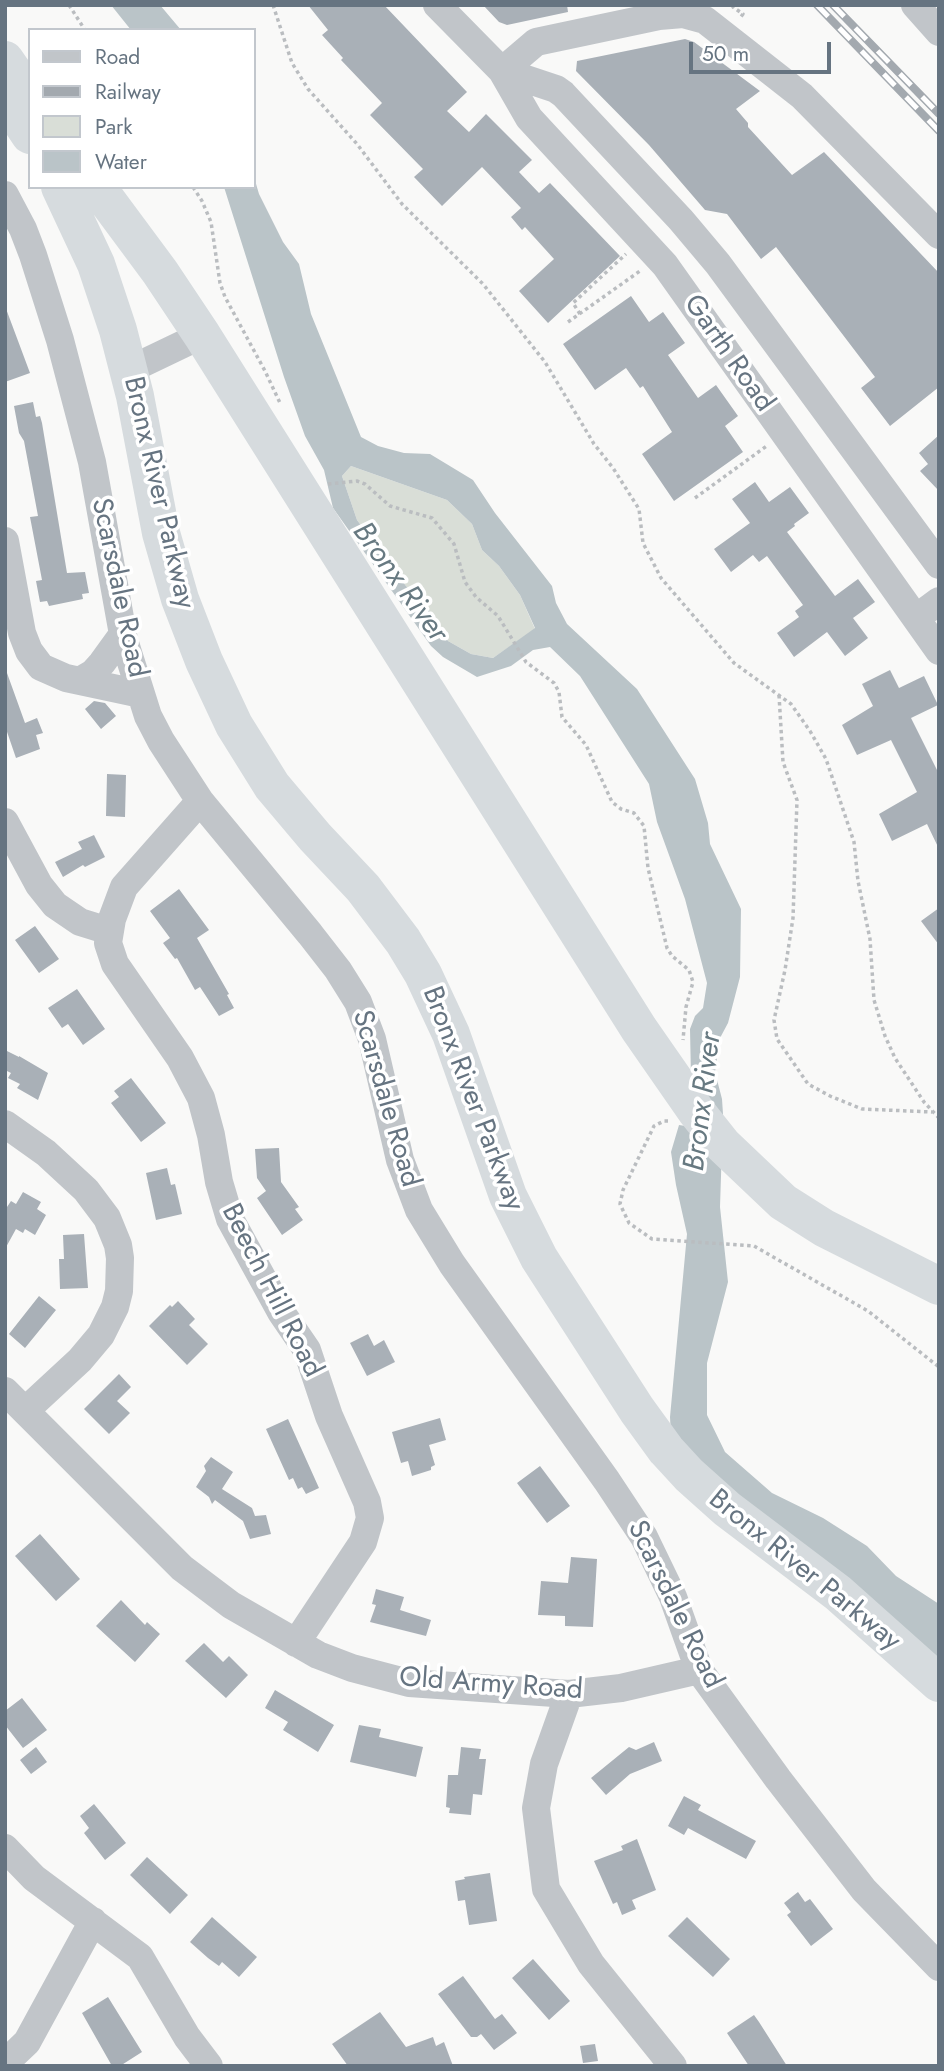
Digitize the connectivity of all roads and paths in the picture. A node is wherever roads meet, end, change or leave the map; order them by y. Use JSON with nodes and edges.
{"nodes":[{"id":1,"x":69,"y":5,"type":"edge"},
{"id":2,"x":273,"y":5,"type":"edge"},
{"id":3,"x":437,"y":5,"type":"edge"},
{"id":4,"x":597,"y":5,"type":"edge"},
{"id":5,"x":915,"y":5,"type":"edge"},
{"id":6,"x":617,"y":25,"type":"junction"},
{"id":7,"x":84,"y":28,"type":"edge"},
{"id":8,"x":939,"y":32,"type":"edge"},
{"id":9,"x":5,"y":60,"type":"edge"},
{"id":10,"x":502,"y":71,"type":"junction"},
{"id":11,"x":28,"y":93,"type":"edge"},
{"id":12,"x":5,"y":98,"type":"edge"},
{"id":13,"x":28,"y":132,"type":"edge"},
{"id":14,"x":61,"y":189,"type":"edge"},
{"id":15,"x":98,"y":189,"type":"edge"},
{"id":16,"x":194,"y":189,"type":"edge"},
{"id":17,"x":5,"y":195,"type":"edge"},
{"id":18,"x":681,"y":220,"type":"junction"},
{"id":19,"x":939,"y":235,"type":"edge"},
{"id":20,"x":643,"y":253,"type":"junction"},
{"id":21,"x":580,"y":313,"type":"junction"},
{"id":22,"x":568,"y":322,"type":"dead end"},
{"id":23,"x":202,"y":335,"type":"junction"},
{"id":24,"x":129,"y":370,"type":"junction"},
{"id":25,"x":281,"y":405,"type":"dead end"},
{"id":26,"x":775,"y":440,"type":"dead end"},
{"id":27,"x":319,"y":485,"type":"dead end"},
{"id":28,"x":695,"y":498,"type":"dead end"},
{"id":29,"x":5,"y":541,"type":"edge"},
{"id":30,"x":939,"y":565,"type":"edge"},
{"id":31,"x":9,"y":595,"type":"edge"},
{"id":32,"x":939,"y":601,"type":"edge"},
{"id":33,"x":916,"y":618,"type":"junction"},
{"id":34,"x":123,"y":634,"type":"junction"},
{"id":35,"x":939,"y":651,"type":"edge"},
{"id":36,"x":81,"y":680,"type":"junction"},
{"id":37,"x":141,"y":694,"type":"junction"},
{"id":38,"x":779,"y":695,"type":"junction"},
{"id":39,"x":201,"y":801,"type":"junction"},
{"id":40,"x":5,"y":822,"type":"edge"},
{"id":41,"x":109,"y":931,"type":"junction"},
{"id":42,"x":684,"y":1023,"type":"dead end"},
{"id":43,"x":679,"y":1111,"type":"junction"},
{"id":44,"x":933,"y":1112,"type":"junction"},
{"id":45,"x":939,"y":1118,"type":"edge"},
{"id":46,"x":5,"y":1124,"type":"edge"},
{"id":47,"x":939,"y":1286,"type":"edge"},
{"id":48,"x":939,"y":1367,"type":"edge"},
{"id":49,"x":5,"y":1391,"type":"edge"},
{"id":50,"x":26,"y":1410,"type":"junction"},
{"id":51,"x":296,"y":1643,"type":"junction"},
{"id":52,"x":699,"y":1670,"type":"junction"},
{"id":53,"x":939,"y":1684,"type":"edge"},
{"id":54,"x":569,"y":1694,"type":"junction"},
{"id":55,"x":5,"y":1848,"type":"edge"},
{"id":56,"x":93,"y":1921,"type":"junction"},
{"id":57,"x":939,"y":1967,"type":"edge"},
{"id":58,"x":5,"y":2063,"type":"edge"},
{"id":59,"x":209,"y":2066,"type":"edge"},
{"id":60,"x":673,"y":2066,"type":"edge"}],
"edges":[{"from":1,"to":7,"type":"path"},
{"from":2,"to":38,"type":"path"},
{"from":3,"to":10,"type":"street","name":"Garth Road"},
{"from":4,"to":6,"type":"street"},
{"from":5,"to":8,"type":"street"},
{"from":6,"to":10,"type":"street"},
{"from":6,"to":19,"type":"street"},
{"from":9,"to":11,"type":"highway"},
{"from":10,"to":18,"type":"street","name":"Garth Road"},
{"from":10,"to":20,"type":"street","name":"Garth Road"},
{"from":12,"to":13,"type":"highway"},
{"from":14,"to":24,"type":"highway","name":"Bronx River Parkway"},
{"from":15,"to":23,"type":"highway"},
{"from":16,"to":25,"type":"path"},
{"from":17,"to":34,"type":"street","name":"Scarsdale Road"},
{"from":18,"to":20,"type":"street"},
{"from":18,"to":30,"type":"street","name":"Garth Road"},
{"from":20,"to":21,"type":"path"},
{"from":20,"to":21,"type":"path"},
{"from":20,"to":33,"type":"street","name":"Garth Road"},
{"from":21,"to":22,"type":"path"},
{"from":23,"to":24,"type":"street"},
{"from":23,"to":43,"type":"highway"},
{"from":24,"to":53,"type":"highway","name":"Bronx River Parkway"},
{"from":26,"to":28,"type":"path"},
{"from":27,"to":42,"type":"path"},
{"from":29,"to":31,"type":"street"},
{"from":31,"to":36,"type":"street"},
{"from":32,"to":33,"type":"street"},
{"from":33,"to":35,"type":"street","name":"Garth Road"},
{"from":34,"to":36,"type":"street"},
{"from":34,"to":37,"type":"street","name":"Scarsdale Road"},
{"from":36,"to":37,"type":"street"},
{"from":37,"to":39,"type":"street","name":"Scarsdale Road"},
{"from":38,"to":44,"type":"path"},
{"from":38,"to":44,"type":"path"},
{"from":39,"to":41,"type":"street","name":"Beech Hill Road"},
{"from":39,"to":52,"type":"street","name":"Scarsdale Road"},
{"from":40,"to":41,"type":"street"},
{"from":41,"to":51,"type":"street","name":"Beech Hill Road"},
{"from":43,"to":47,"type":"highway"},
{"from":43,"to":48,"type":"path"},
{"from":44,"to":45,"type":"path"},
{"from":46,"to":50,"type":"street"},
{"from":49,"to":50,"type":"street","name":"Old Army Road"},
{"from":50,"to":51,"type":"street","name":"Old Army Road"},
{"from":51,"to":54,"type":"street","name":"Old Army Road"},
{"from":52,"to":54,"type":"street","name":"Old Army Road"},
{"from":52,"to":57,"type":"street","name":"Scarsdale Road"},
{"from":54,"to":60,"type":"street"},
{"from":55,"to":56,"type":"street"},
{"from":56,"to":58,"type":"street"},
{"from":56,"to":59,"type":"street"}]}
